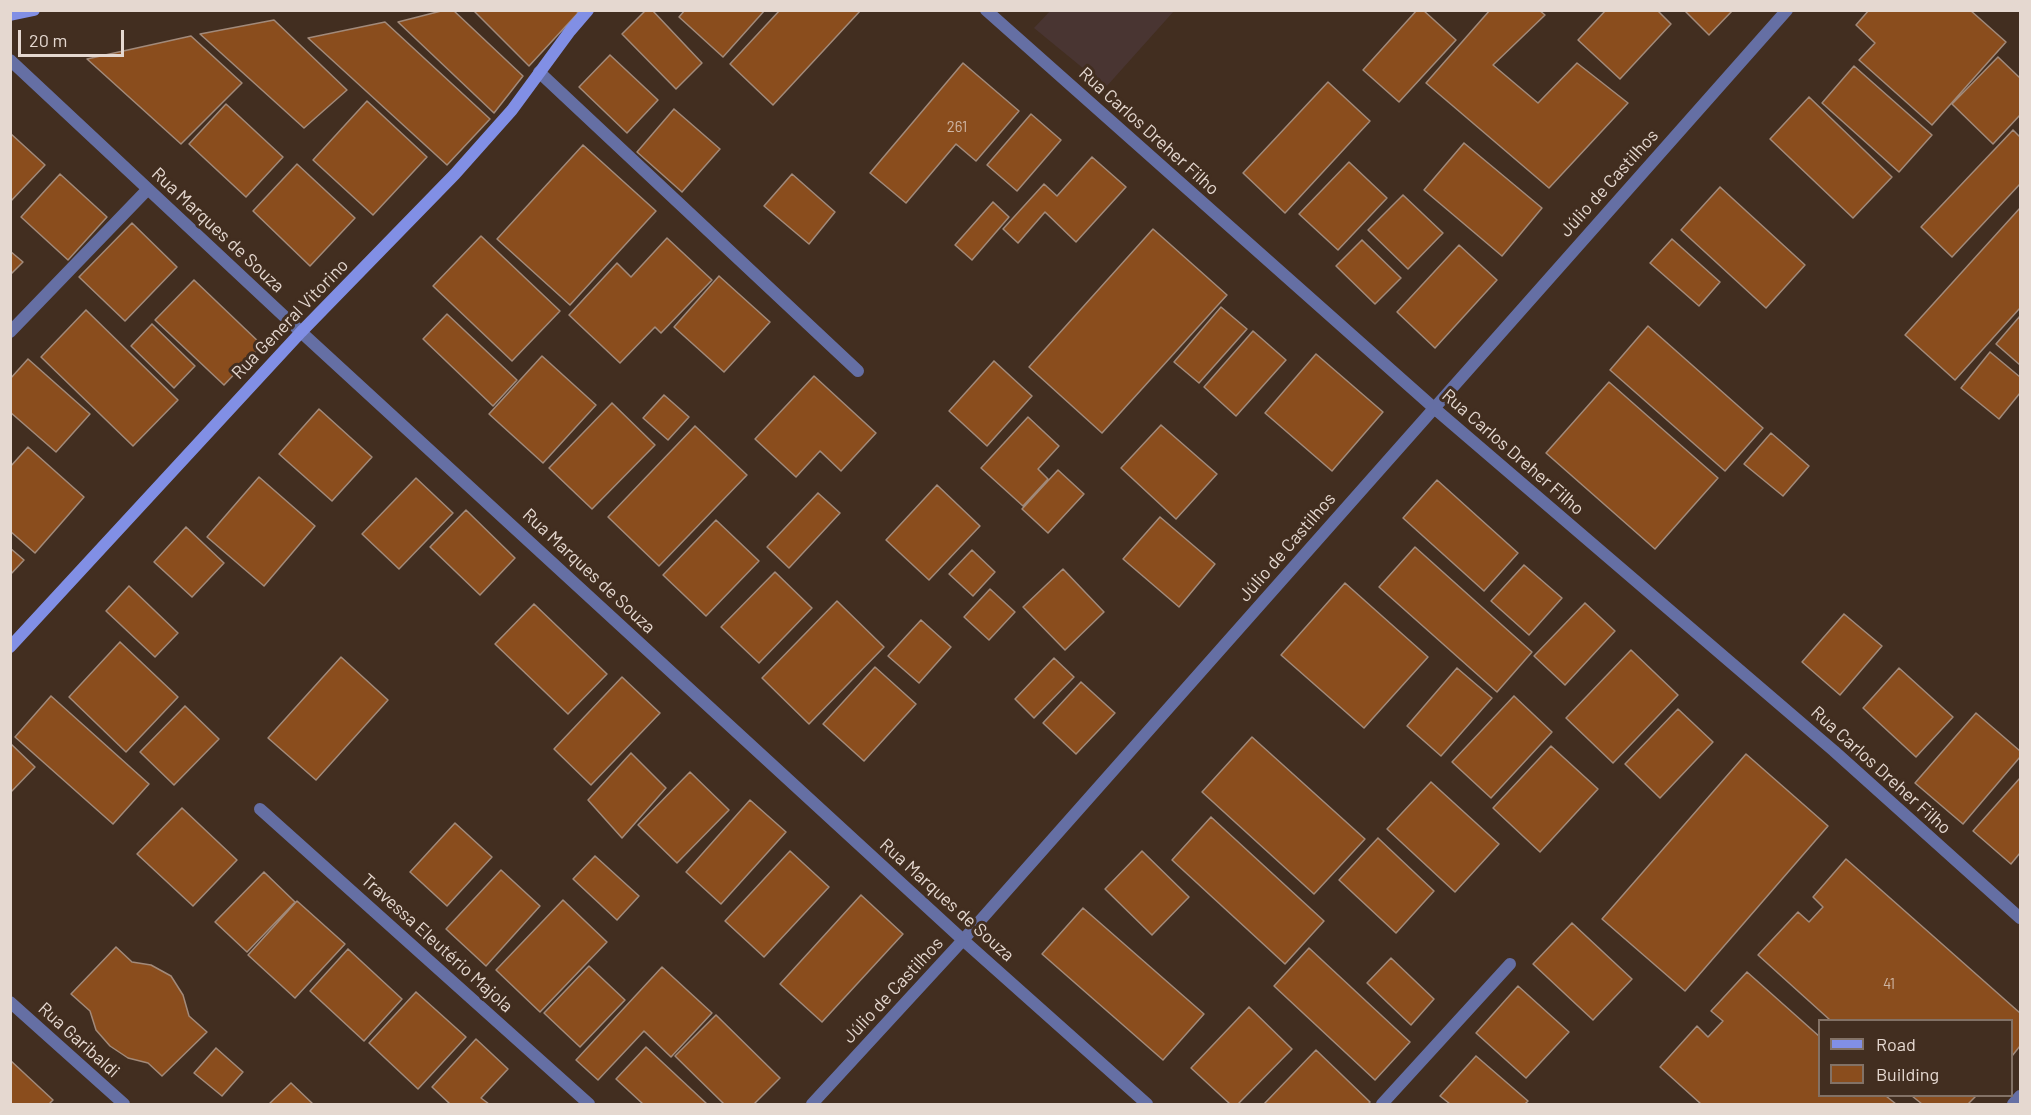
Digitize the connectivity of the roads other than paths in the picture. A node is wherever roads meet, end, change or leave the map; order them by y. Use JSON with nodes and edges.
{"nodes":[{"id":1,"x":34,"y":10,"type":"edge"},
{"id":2,"x":588,"y":10,"type":"edge"},
{"id":3,"x":986,"y":10,"type":"edge"},
{"id":4,"x":1787,"y":10,"type":"edge"},
{"id":5,"x":10,"y":15,"type":"edge"},
{"id":6,"x":10,"y":60,"type":"edge"},
{"id":7,"x":539,"y":72,"type":"junction"},
{"id":8,"x":147,"y":190,"type":"junction"},
{"id":9,"x":10,"y":332,"type":"edge"},
{"id":10,"x":301,"y":332,"type":"junction"},
{"id":11,"x":858,"y":371,"type":"dead end"},
{"id":12,"x":1434,"y":408,"type":"junction"},
{"id":13,"x":10,"y":647,"type":"edge"},
{"id":14,"x":260,"y":809,"type":"dead end"},
{"id":15,"x":2020,"y":918,"type":"edge"},
{"id":16,"x":963,"y":940,"type":"junction"},
{"id":17,"x":1510,"y":964,"type":"dead end"},
{"id":18,"x":10,"y":1002,"type":"edge"},
{"id":19,"x":2020,"y":1096,"type":"edge"},
{"id":20,"x":124,"y":1104,"type":"edge"},
{"id":21,"x":589,"y":1104,"type":"edge"},
{"id":22,"x":812,"y":1104,"type":"edge"},
{"id":23,"x":1147,"y":1104,"type":"edge"},
{"id":24,"x":1382,"y":1104,"type":"edge"},
{"id":25,"x":2013,"y":1104,"type":"edge"}],
"edges":[{"from":1,"to":5,"type":"main road"},
{"from":2,"to":7,"type":"main road","name":"Rua General Vitorino"},
{"from":3,"to":12,"type":"street","name":"Rua Carlos Dreher Filho"},
{"from":4,"to":12,"type":"street","name":"Júlio de Castilhos"},
{"from":6,"to":8,"type":"street","name":"Rua Marques de Souza"},
{"from":7,"to":10,"type":"main road","name":"Rua General Vitorino"},
{"from":7,"to":11,"type":"street"},
{"from":8,"to":9,"type":"street"},
{"from":8,"to":10,"type":"street","name":"Rua Marques de Souza"},
{"from":10,"to":13,"type":"main road","name":"Rua General Vitorino"},
{"from":10,"to":16,"type":"street","name":"Rua Marques de Souza"},
{"from":12,"to":15,"type":"street","name":"Rua Carlos Dreher Filho"},
{"from":12,"to":16,"type":"street","name":"Júlio de Castilhos"},
{"from":14,"to":21,"type":"street","name":"Travessa Eleutério Majola"},
{"from":16,"to":22,"type":"street","name":"Júlio de Castilhos"},
{"from":16,"to":23,"type":"street","name":"Rua Marques de Souza"},
{"from":17,"to":24,"type":"street"},
{"from":18,"to":20,"type":"street","name":"Rua Garibaldi"},
{"from":19,"to":25,"type":"street"}]}
